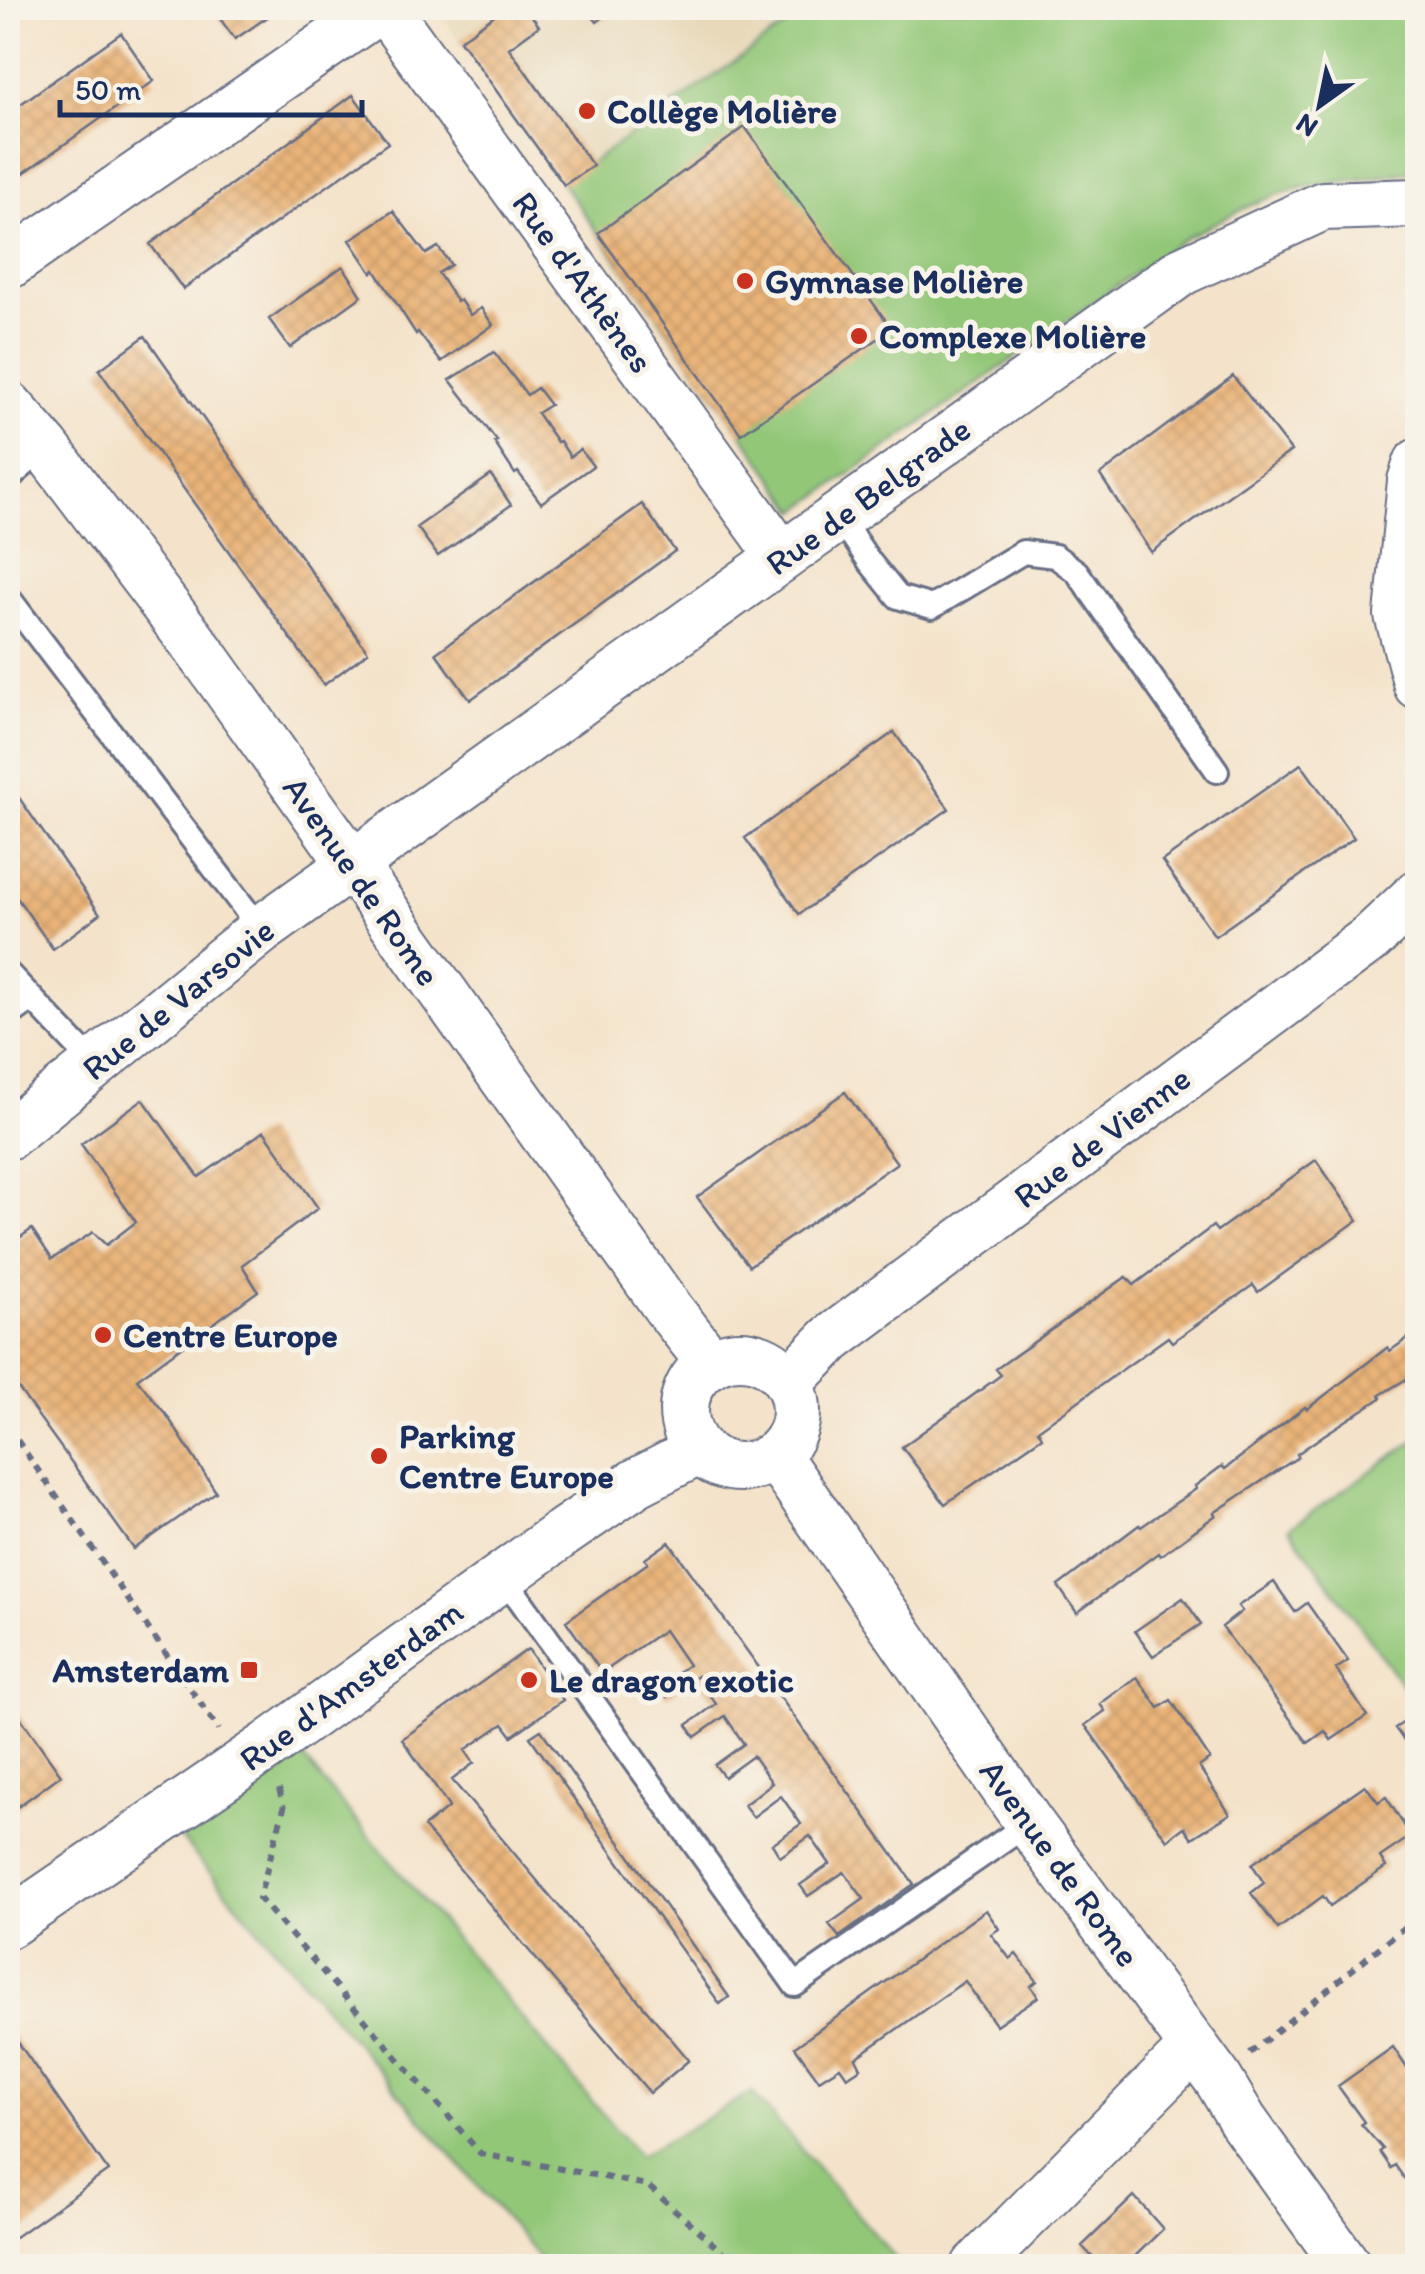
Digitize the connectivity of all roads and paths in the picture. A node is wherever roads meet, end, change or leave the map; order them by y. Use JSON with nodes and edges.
{"nodes":[{"id":1,"x":382,"y":8,"type":"edge"},
{"id":2,"x":1418,"y":203,"type":"edge"},
{"id":3,"x":8,"y":266,"type":"edge"},
{"id":4,"x":8,"y":406,"type":"edge"},
{"id":5,"x":45,"y":447,"type":"junction"},
{"id":6,"x":1418,"y":463,"type":"edge"},
{"id":7,"x":8,"y":478,"type":"edge"},
{"id":8,"x":839,"y":516,"type":"junction"},
{"id":9,"x":782,"y":558,"type":"junction"},
{"id":10,"x":8,"y":597,"type":"edge"},
{"id":11,"x":1418,"y":685,"type":"edge"},
{"id":12,"x":1217,"y":771,"type":"dead end"},
{"id":13,"x":352,"y":867,"type":"junction"},
{"id":14,"x":1418,"y":894,"type":"edge"},
{"id":15,"x":261,"y":930,"type":"junction"},
{"id":16,"x":8,"y":973,"type":"edge"},
{"id":17,"x":32,"y":999,"type":"junction"},
{"id":18,"x":8,"y":1016,"type":"edge"},
{"id":19,"x":95,"y":1064,"type":"junction"},
{"id":20,"x":8,"y":1135,"type":"edge"},
{"id":21,"x":710,"y":1362,"type":"junction"},
{"id":22,"x":789,"y":1382,"type":"junction"},
{"id":23,"x":8,"y":1427,"type":"edge"},
{"id":24,"x":698,"y":1450,"type":"junction"},
{"id":25,"x":776,"y":1456,"type":"junction"},
{"id":26,"x":504,"y":1576,"type":"junction"},
{"id":27,"x":247,"y":1742,"type":"junction"},
{"id":28,"x":1030,"y":1823,"type":"junction"},
{"id":29,"x":1418,"y":1916,"type":"edge"},
{"id":30,"x":8,"y":1924,"type":"edge"},
{"id":31,"x":1206,"y":2063,"type":"junction"},
{"id":32,"x":738,"y":2266,"type":"edge"},
{"id":33,"x":976,"y":2266,"type":"edge"},
{"id":34,"x":1348,"y":2266,"type":"edge"}],
"edges":[{"from":1,"to":3,"type":"street"},
{"from":1,"to":9,"type":"street","name":"Rue d'Athènes"},
{"from":2,"to":8,"type":"street","name":"Rue de Belgrade"},
{"from":4,"to":5,"type":"street","name":"Avenue de Rome"},
{"from":5,"to":7,"type":"lane"},
{"from":5,"to":13,"type":"street","name":"Avenue de Rome"},
{"from":6,"to":11,"type":"street"},
{"from":8,"to":9,"type":"street","name":"Rue de Belgrade"},
{"from":8,"to":12,"type":"lane"},
{"from":9,"to":13,"type":"street","name":"Rue de Belgrade"},
{"from":10,"to":15,"type":"lane"},
{"from":13,"to":15,"type":"street","name":"Rue de Varsovie"},
{"from":13,"to":21,"type":"street","name":"Avenue de Rome"},
{"from":14,"to":22,"type":"street","name":"Rue de Vienne"},
{"from":15,"to":19,"type":"street","name":"Rue de Varsovie"},
{"from":16,"to":17,"type":"lane"},
{"from":17,"to":18,"type":"lane"},
{"from":17,"to":19,"type":"lane"},
{"from":19,"to":20,"type":"street","name":"Rue de Varsovie"},
{"from":21,"to":22,"type":"street"},
{"from":21,"to":24,"type":"street"},
{"from":22,"to":25,"type":"street"},
{"from":23,"to":27,"type":"path"},
{"from":24,"to":25,"type":"street"},
{"from":24,"to":26,"type":"street","name":"Rue d'Amsterdam"},
{"from":25,"to":28,"type":"street","name":"Avenue de Rome"},
{"from":26,"to":27,"type":"street","name":"Rue d'Amsterdam"},
{"from":26,"to":28,"type":"lane"},
{"from":27,"to":30,"type":"street","name":"Rue d'Amsterdam"},
{"from":27,"to":32,"type":"path"},
{"from":28,"to":31,"type":"street","name":"Avenue de Rome"},
{"from":29,"to":31,"type":"path"},
{"from":31,"to":33,"type":"street"},
{"from":31,"to":34,"type":"street","name":"Avenue de Rome"}]}
